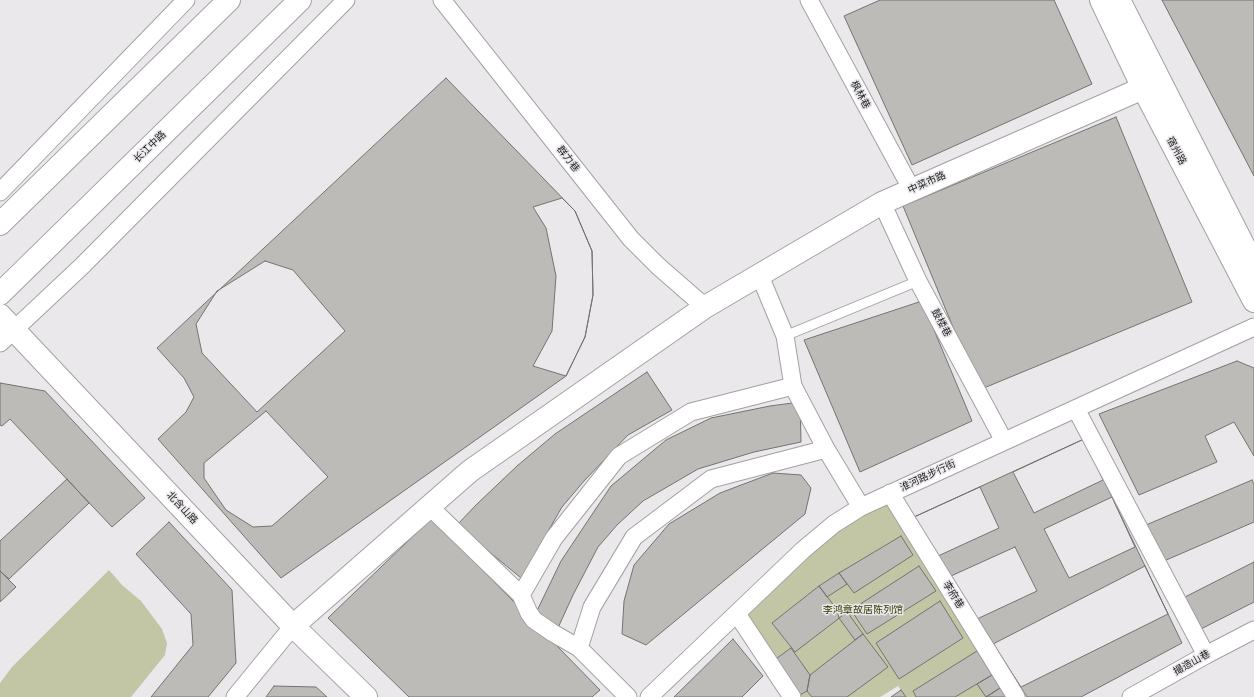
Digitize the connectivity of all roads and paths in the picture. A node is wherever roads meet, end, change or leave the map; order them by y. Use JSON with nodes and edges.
{"nodes":[{"id":1,"x":186,"y":0,"type":"edge"},
{"id":2,"x":229,"y":0,"type":"edge"},
{"id":3,"x":300,"y":0,"type":"edge"},
{"id":4,"x":346,"y":0,"type":"edge"},
{"id":5,"x":442,"y":0,"type":"edge"},
{"id":6,"x":809,"y":0,"type":"edge"},
{"id":7,"x":1102,"y":0,"type":"edge"},
{"id":8,"x":1119,"y":0,"type":"edge"},
{"id":9,"x":1151,"y":84,"type":"junction"},
{"id":10,"x":912,"y":190,"type":"junction"},
{"id":11,"x":0,"y":192,"type":"edge"},
{"id":12,"x":882,"y":203,"type":"junction"},
{"id":13,"x":0,"y":224,"type":"edge"},
{"id":14,"x":1254,"y":266,"type":"edge"},
{"id":15,"x":760,"y":276,"type":"junction"},
{"id":16,"x":918,"y":281,"type":"junction"},
{"id":17,"x":0,"y":294,"type":"edge"},
{"id":18,"x":1254,"y":301,"type":"edge"},
{"id":19,"x":705,"y":307,"type":"junction"},
{"id":20,"x":1254,"y":327,"type":"edge"},
{"id":21,"x":5,"y":329,"type":"edge"},
{"id":22,"x":785,"y":336,"type":"junction"},
{"id":23,"x":793,"y":386,"type":"junction"},
{"id":24,"x":1076,"y":409,"type":"junction"},
{"id":25,"x":1004,"y":441,"type":"junction"},
{"id":26,"x":826,"y":449,"type":"junction"},
{"id":27,"x":890,"y":493,"type":"junction"},
{"id":28,"x":429,"y":506,"type":"junction"},
{"id":29,"x":861,"y":507,"type":"junction"},
{"id":30,"x":521,"y":595,"type":"junction"},
{"id":31,"x":737,"y":614,"type":"junction"},
{"id":32,"x":292,"y":626,"type":"junction"},
{"id":33,"x":1254,"y":630,"type":"edge"},
{"id":34,"x":579,"y":648,"type":"junction"},
{"id":35,"x":1206,"y":655,"type":"junction"},
{"id":36,"x":235,"y":697,"type":"edge"},
{"id":37,"x":366,"y":697,"type":"edge"},
{"id":38,"x":628,"y":697,"type":"edge"},
{"id":39,"x":649,"y":697,"type":"edge"},
{"id":40,"x":792,"y":697,"type":"edge"},
{"id":41,"x":1016,"y":697,"type":"edge"},
{"id":42,"x":1131,"y":697,"type":"edge"}],
"edges":[{"from":1,"to":11,"type":"street"},
{"from":2,"to":13,"type":"main road"},
{"from":3,"to":17,"type":"main road","name":"长江中路"},
{"from":4,"to":21,"type":"street"},
{"from":5,"to":19,"type":"street","name":"群力巷"},
{"from":6,"to":10,"type":"street","name":"枫林巷"},
{"from":7,"to":9,"type":"main road","name":"宿州路"},
{"from":8,"to":9,"type":"main road","name":"宿州路"},
{"from":9,"to":10,"type":"main road","name":"中菜市路"},
{"from":9,"to":14,"type":"main road","name":"宿州路"},
{"from":9,"to":18,"type":"main road","name":"宿州路"},
{"from":10,"to":12,"type":"main road","name":"中菜市路"},
{"from":12,"to":15,"type":"main road","name":"中菜市路"},
{"from":12,"to":16,"type":"street","name":"鼓楼巷"},
{"from":15,"to":19,"type":"main road","name":"中菜市路"},
{"from":15,"to":22,"type":"street"},
{"from":16,"to":22,"type":"lane"},
{"from":16,"to":25,"type":"street","name":"鼓楼巷"},
{"from":19,"to":28,"type":"main road","name":"中菜市路"},
{"from":20,"to":24,"type":"street","name":"淮河路步行街"},
{"from":21,"to":32,"type":"main road","name":"北含山路"},
{"from":22,"to":23,"type":"street"},
{"from":23,"to":26,"type":"street"},
{"from":23,"to":30,"type":"street"},
{"from":24,"to":25,"type":"street","name":"淮河路步行街"},
{"from":24,"to":35,"type":"street"},
{"from":25,"to":27,"type":"street","name":"淮河路步行街"},
{"from":26,"to":29,"type":"street"},
{"from":26,"to":34,"type":"street"},
{"from":27,"to":29,"type":"street","name":"淮河路步行街"},
{"from":27,"to":41,"type":"street","name":"李府巷"},
{"from":28,"to":30,"type":"street"},
{"from":28,"to":32,"type":"main road","name":"中菜市路"},
{"from":29,"to":31,"type":"street","name":"淮河路步行街"},
{"from":30,"to":34,"type":"street"},
{"from":31,"to":39,"type":"street","name":"淮河路步行街"},
{"from":31,"to":40,"type":"street"},
{"from":32,"to":36,"type":"street"},
{"from":32,"to":37,"type":"main road","name":"北含山路"},
{"from":33,"to":35,"type":"street","name":"撮造山巷"},
{"from":34,"to":38,"type":"street"},
{"from":35,"to":42,"type":"street","name":"撮造山巷"}]}
